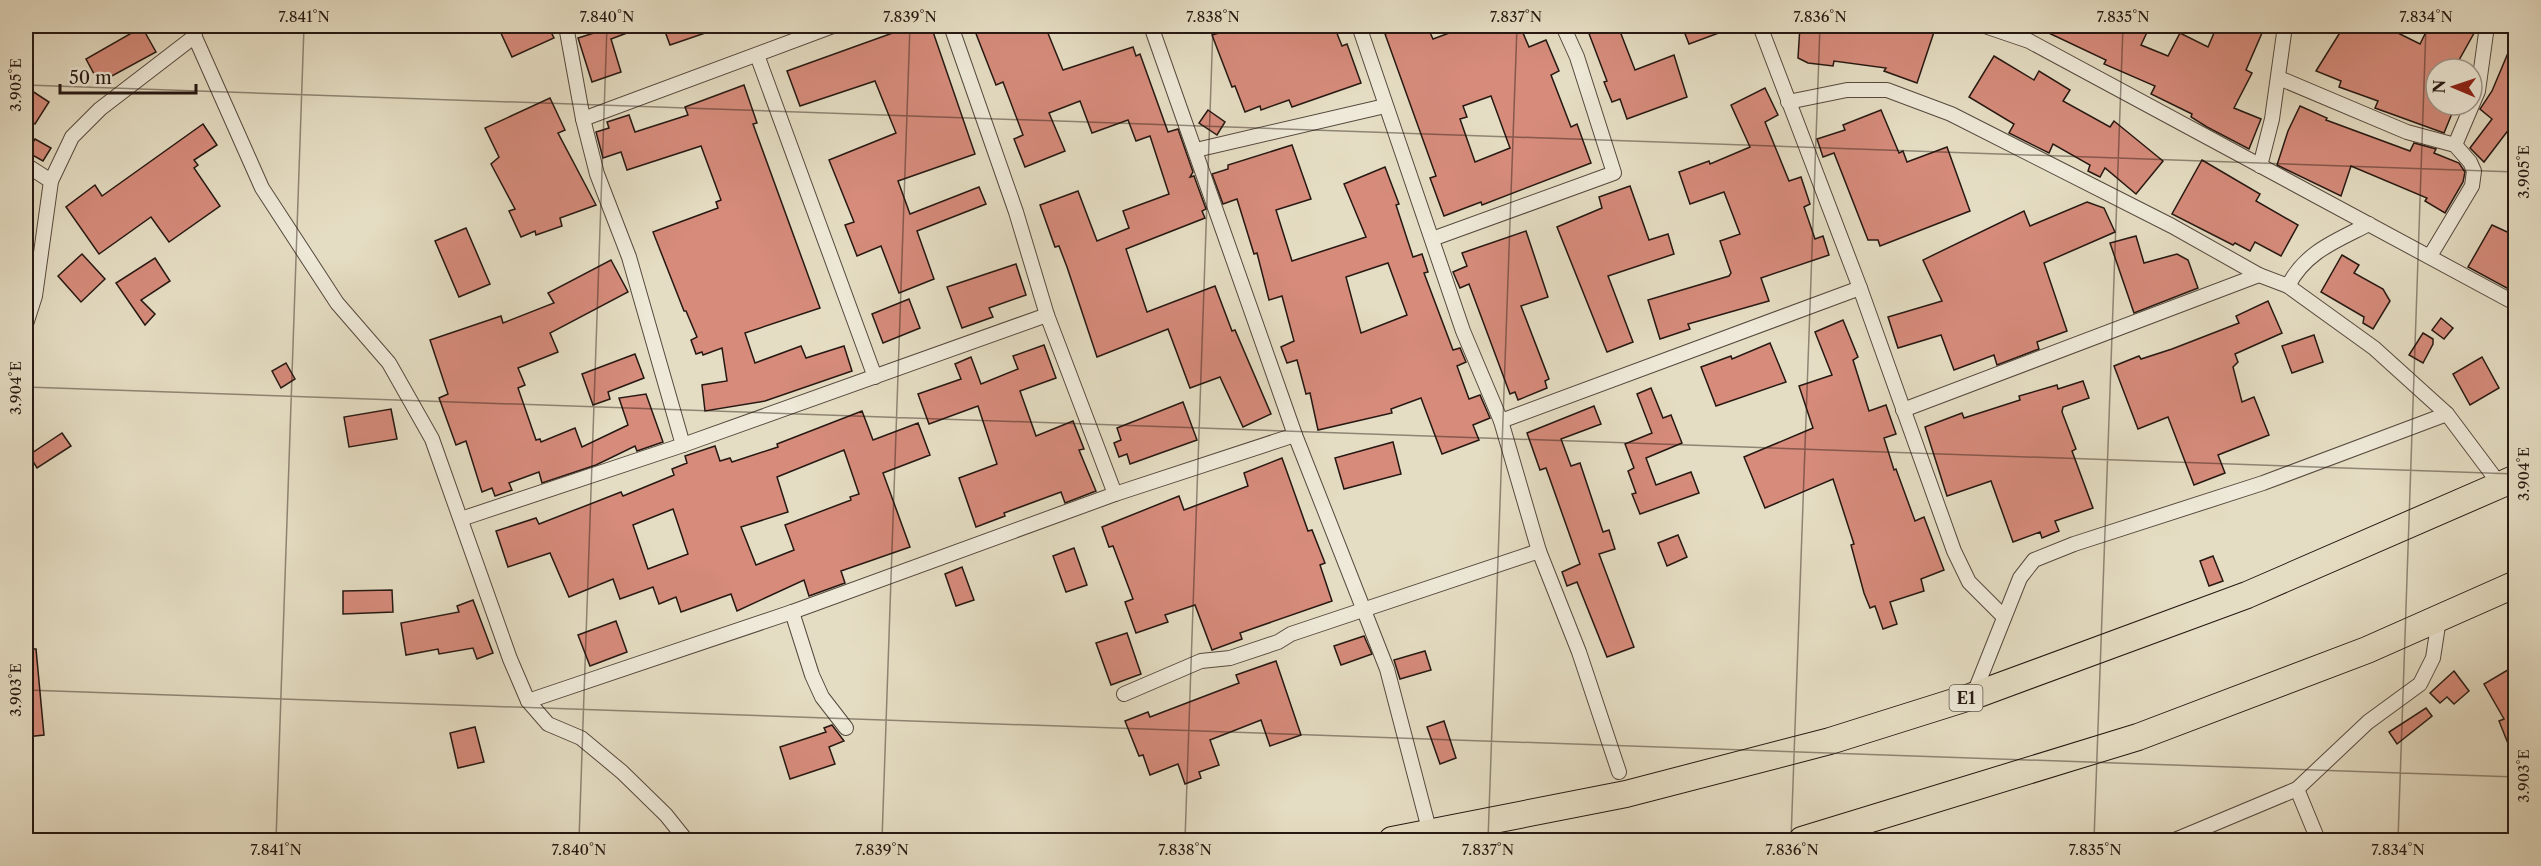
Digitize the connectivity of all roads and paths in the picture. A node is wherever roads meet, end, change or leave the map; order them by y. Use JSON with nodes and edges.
{"nodes":[{"id":1,"x":566,"y":26,"type":"edge"},
{"id":2,"x":833,"y":26,"type":"edge"},
{"id":3,"x":951,"y":26,"type":"edge"},
{"id":4,"x":1151,"y":26,"type":"edge"},
{"id":5,"x":1359,"y":26,"type":"edge"},
{"id":6,"x":1563,"y":26,"type":"edge"},
{"id":7,"x":1761,"y":26,"type":"edge"},
{"id":8,"x":2285,"y":26,"type":"edge"},
{"id":9,"x":2487,"y":26,"type":"edge"},
{"id":10,"x":1993,"y":27,"type":"edge"},
{"id":11,"x":193,"y":31,"type":"edge"},
{"id":12,"x":757,"y":55,"type":"junction"},
{"id":13,"x":2279,"y":78,"type":"junction"},
{"id":14,"x":1788,"y":102,"type":"junction"},
{"id":15,"x":1385,"y":106,"type":"junction"},
{"id":16,"x":583,"y":119,"type":"junction"},
{"id":17,"x":2455,"y":145,"type":"junction"},
{"id":18,"x":1196,"y":150,"type":"junction"},
{"id":19,"x":26,"y":165,"type":"edge"},
{"id":20,"x":2260,"y":166,"type":"junction"},
{"id":21,"x":51,"y":182,"type":"junction"},
{"id":22,"x":2369,"y":224,"type":"junction"},
{"id":23,"x":1432,"y":239,"type":"junction"},
{"id":24,"x":2430,"y":256,"type":"junction"},
{"id":25,"x":2259,"y":276,"type":"junction"},
{"id":26,"x":2288,"y":286,"type":"junction"},
{"id":27,"x":1860,"y":288,"type":"junction"},
{"id":28,"x":2513,"y":302,"type":"dead end"},
{"id":29,"x":1047,"y":315,"type":"junction"},
{"id":30,"x":26,"y":324,"type":"edge"},
{"id":31,"x":875,"y":377,"type":"junction"},
{"id":32,"x":1903,"y":410,"type":"junction"},
{"id":33,"x":2447,"y":414,"type":"junction"},
{"id":34,"x":1501,"y":421,"type":"junction"},
{"id":35,"x":1295,"y":435,"type":"junction"},
{"id":36,"x":683,"y":445,"type":"junction"},
{"id":37,"x":2508,"y":482,"type":"edge"},
{"id":38,"x":1115,"y":494,"type":"junction"},
{"id":39,"x":461,"y":519,"type":"junction"},
{"id":40,"x":1539,"y":551,"type":"junction"},
{"id":41,"x":2516,"y":584,"type":"edge"},
{"id":42,"x":1366,"y":611,"type":"junction"},
{"id":43,"x":792,"y":612,"type":"junction"},
{"id":44,"x":2004,"y":617,"type":"junction"},
{"id":45,"x":2439,"y":619,"type":"junction"},
{"id":46,"x":1124,"y":694,"type":"dead end"},
{"id":47,"x":1973,"y":696,"type":"junction"},
{"id":48,"x":528,"y":701,"type":"junction"},
{"id":49,"x":846,"y":728,"type":"dead end"},
{"id":50,"x":1619,"y":772,"type":"dead end"},
{"id":51,"x":2297,"y":789,"type":"junction"},
{"id":52,"x":1430,"y":833,"type":"junction"},
{"id":53,"x":686,"y":840,"type":"edge"},
{"id":54,"x":1392,"y":840,"type":"edge"},
{"id":55,"x":1802,"y":840,"type":"edge"},
{"id":56,"x":2175,"y":840,"type":"edge"},
{"id":57,"x":2318,"y":840,"type":"edge"}],
"edges":[{"from":1,"to":16,"type":"street"},
{"from":2,"to":12,"type":"street"},
{"from":3,"to":29,"type":"street"},
{"from":4,"to":18,"type":"street"},
{"from":5,"to":15,"type":"street"},
{"from":6,"to":23,"type":"street"},
{"from":7,"to":14,"type":"street"},
{"from":8,"to":13,"type":"street"},
{"from":9,"to":17,"type":"street"},
{"from":10,"to":20,"type":"street"},
{"from":11,"to":21,"type":"street"},
{"from":11,"to":39,"type":"street"},
{"from":12,"to":16,"type":"street"},
{"from":12,"to":31,"type":"street"},
{"from":13,"to":17,"type":"street"},
{"from":13,"to":20,"type":"street"},
{"from":14,"to":25,"type":"street"},
{"from":14,"to":27,"type":"street"},
{"from":15,"to":18,"type":"street"},
{"from":15,"to":23,"type":"street"},
{"from":16,"to":36,"type":"street"},
{"from":17,"to":24,"type":"street"},
{"from":18,"to":35,"type":"street"},
{"from":19,"to":21,"type":"street"},
{"from":20,"to":22,"type":"street"},
{"from":21,"to":30,"type":"street"},
{"from":22,"to":24,"type":"street"},
{"from":22,"to":26,"type":"street"},
{"from":23,"to":34,"type":"street"},
{"from":24,"to":28,"type":"street"},
{"from":25,"to":26,"type":"street"},
{"from":25,"to":32,"type":"street"},
{"from":26,"to":33,"type":"street"},
{"from":27,"to":32,"type":"street"},
{"from":27,"to":34,"type":"street"},
{"from":29,"to":31,"type":"street"},
{"from":29,"to":38,"type":"street"},
{"from":31,"to":36,"type":"street"},
{"from":32,"to":44,"type":"street"},
{"from":33,"to":37,"type":"street"},
{"from":33,"to":44,"type":"street"},
{"from":34,"to":40,"type":"street"},
{"from":35,"to":38,"type":"street"},
{"from":35,"to":42,"type":"street"},
{"from":36,"to":39,"type":"street"},
{"from":37,"to":47,"type":"highway","number":"E1"},
{"from":38,"to":43,"type":"street"},
{"from":39,"to":48,"type":"street"},
{"from":40,"to":42,"type":"street"},
{"from":40,"to":50,"type":"street"},
{"from":41,"to":45,"type":"highway"},
{"from":42,"to":46,"type":"street"},
{"from":42,"to":52,"type":"street"},
{"from":43,"to":48,"type":"street"},
{"from":43,"to":49,"type":"street"},
{"from":44,"to":47,"type":"street"},
{"from":45,"to":51,"type":"street"},
{"from":45,"to":55,"type":"highway"},
{"from":47,"to":52,"type":"highway","number":"E1"},
{"from":48,"to":53,"type":"street"},
{"from":51,"to":56,"type":"street"},
{"from":51,"to":57,"type":"street"},
{"from":52,"to":54,"type":"highway","number":"E1"}]}
